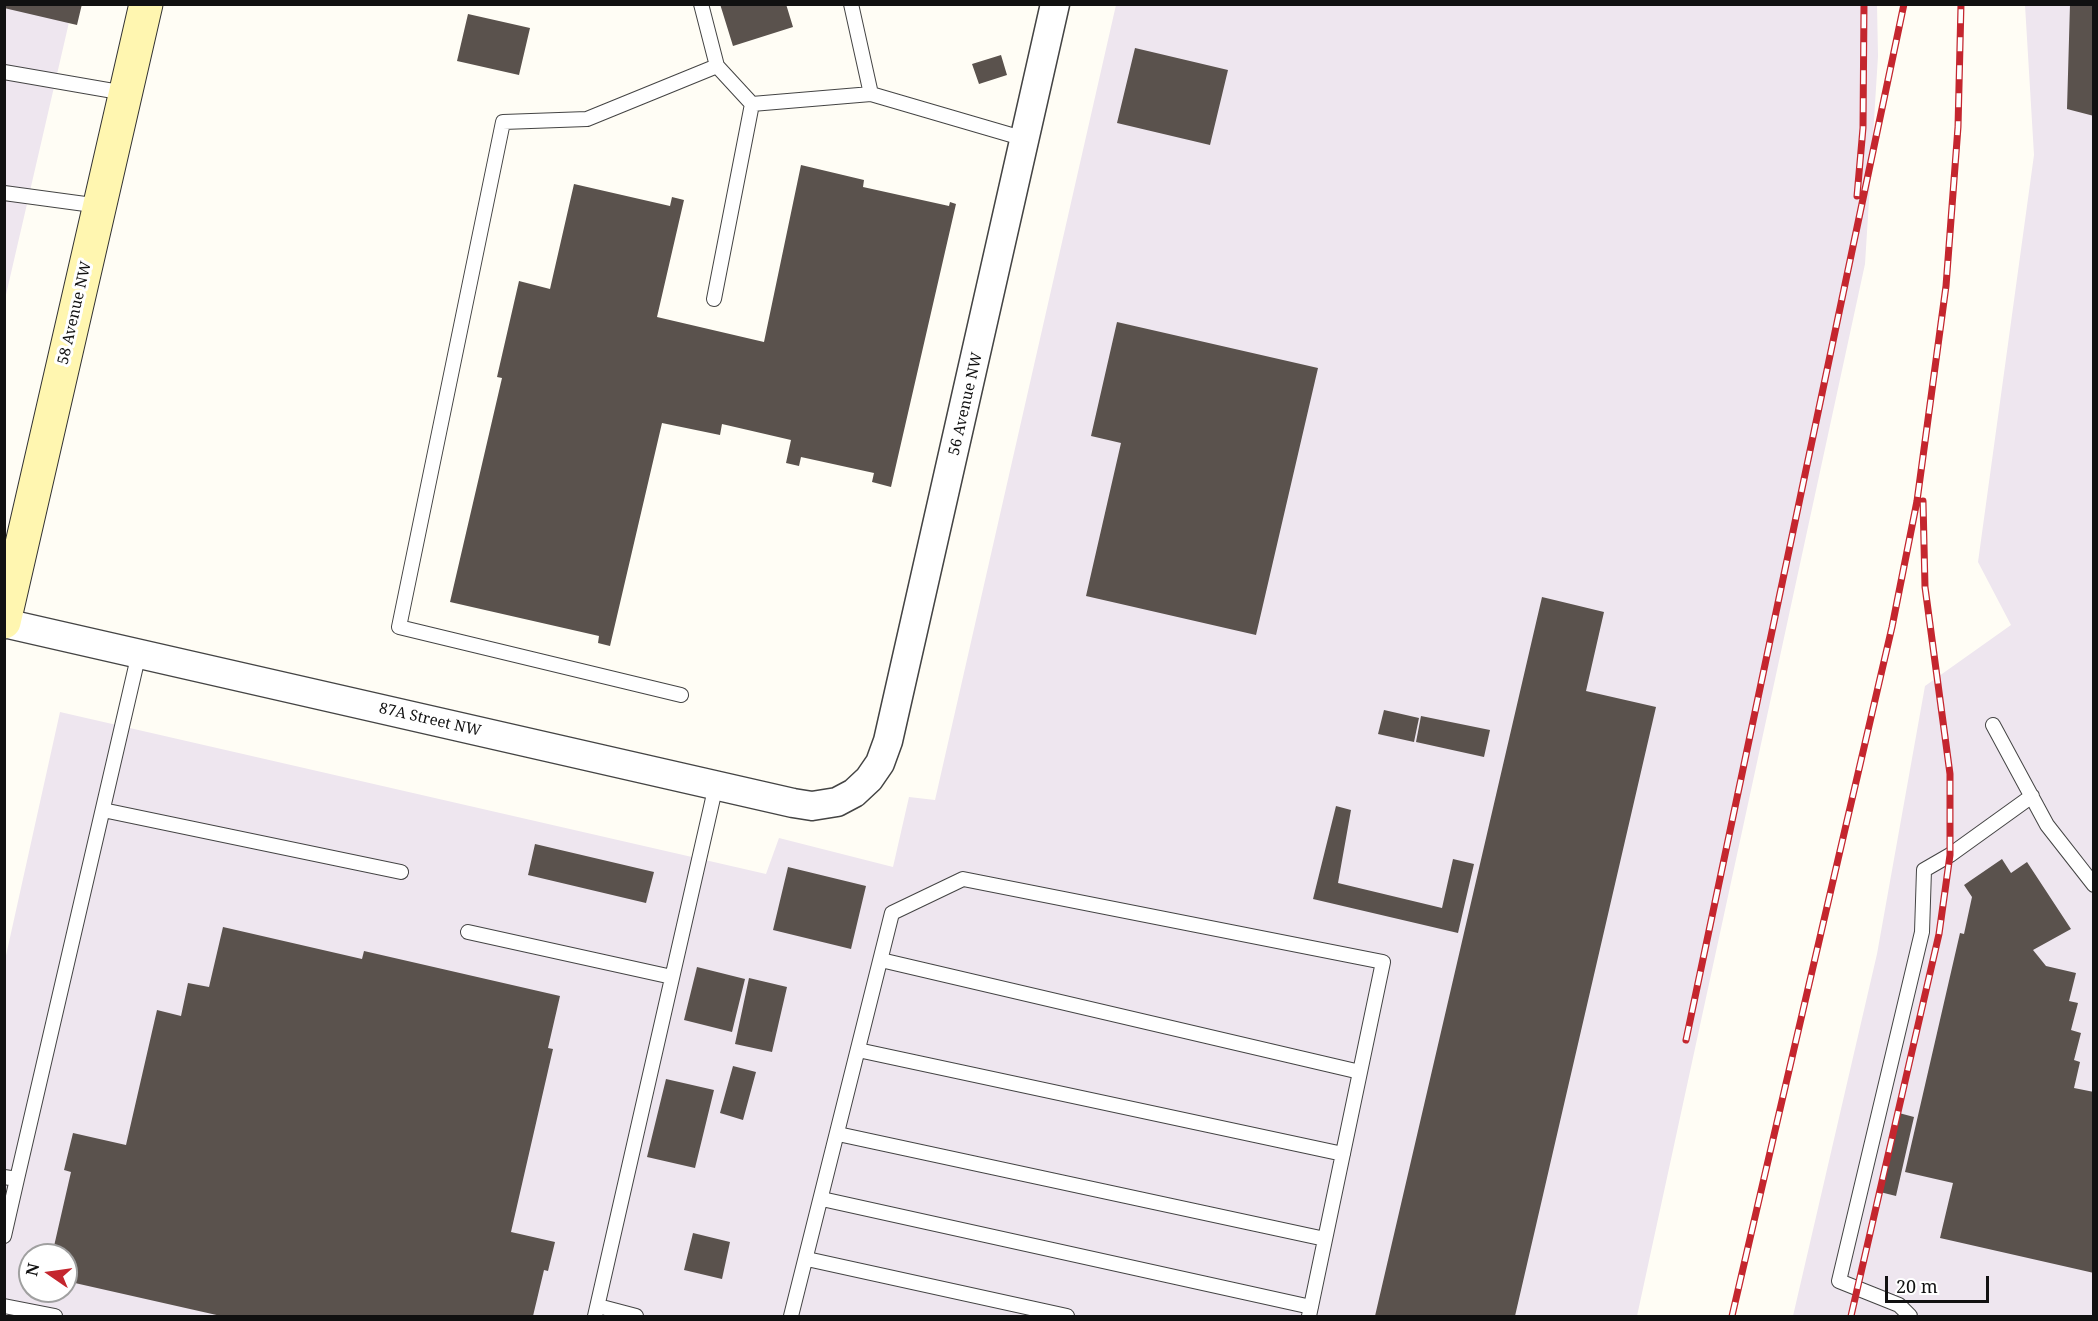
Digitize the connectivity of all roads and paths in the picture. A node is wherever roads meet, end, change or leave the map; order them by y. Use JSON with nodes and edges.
{"nodes":[{"id":1,"x":146,"y":4,"type":"edge"},
{"id":2,"x":701,"y":4,"type":"edge"},
{"id":3,"x":851,"y":4,"type":"edge"},
{"id":4,"x":1055,"y":4,"type":"edge"},
{"id":5,"x":717,"y":66,"type":"junction"},
{"id":6,"x":4,"y":72,"type":"edge"},
{"id":7,"x":125,"y":93,"type":"junction"},
{"id":8,"x":871,"y":94,"type":"junction"},
{"id":9,"x":752,"y":104,"type":"junction"},
{"id":10,"x":1025,"y":139,"type":"junction"},
{"id":11,"x":4,"y":193,"type":"edge"},
{"id":12,"x":100,"y":206,"type":"junction"},
{"id":13,"x":714,"y":299,"type":"dead end"},
{"id":14,"x":4,"y":622,"type":"edge"},
{"id":15,"x":140,"y":653,"type":"junction"},
{"id":16,"x":681,"y":695,"type":"dead end"},
{"id":17,"x":1993,"y":725,"type":"dead end"},
{"id":18,"x":716,"y":785,"type":"junction"},
{"id":19,"x":854,"y":793,"type":"joint"},
{"id":20,"x":2032,"y":796,"type":"junction"},
{"id":21,"x":103,"y":810,"type":"junction"},
{"id":22,"x":401,"y":872,"type":"dead end"},
{"id":23,"x":2094,"y":885,"type":"edge"},
{"id":24,"x":468,"y":932,"type":"dead end"},
{"id":25,"x":881,"y":960,"type":"junction"},
{"id":26,"x":672,"y":977,"type":"junction"},
{"id":27,"x":858,"y":1050,"type":"junction"},
{"id":28,"x":1360,"y":1072,"type":"junction"},
{"id":29,"x":838,"y":1134,"type":"junction"},
{"id":30,"x":1343,"y":1154,"type":"junction"},
{"id":31,"x":11,"y":1178,"type":"edge"},
{"id":32,"x":822,"y":1198,"type":"junction"},
{"id":33,"x":4,"y":1236,"type":"edge"},
{"id":34,"x":1325,"y":1239,"type":"junction"},
{"id":35,"x":807,"y":1259,"type":"junction"},
{"id":36,"x":4,"y":1306,"type":"edge"},
{"id":37,"x":596,"y":1311,"type":"edge"},
{"id":38,"x":1310,"y":1312,"type":"edge"},
{"id":39,"x":55,"y":1317,"type":"edge"},
{"id":40,"x":636,"y":1317,"type":"edge"},
{"id":41,"x":791,"y":1317,"type":"edge"},
{"id":42,"x":1067,"y":1317,"type":"edge"},
{"id":43,"x":1910,"y":1317,"type":"edge"}],
"edges":[{"from":1,"to":7,"type":"street","name":"58 Avenue NW"},
{"from":2,"to":5,"type":"lane"},
{"from":3,"to":8,"type":"lane"},
{"from":4,"to":10,"type":"street","name":"56 Avenue NW"},
{"from":5,"to":9,"type":"lane"},
{"from":5,"to":16,"type":"lane"},
{"from":6,"to":7,"type":"lane"},
{"from":7,"to":12,"type":"street","name":"58 Avenue NW"},
{"from":8,"to":9,"type":"lane"},
{"from":8,"to":10,"type":"lane"},
{"from":9,"to":13,"type":"lane"},
{"from":10,"to":19,"type":"street","name":"56 Avenue NW"},
{"from":11,"to":12,"type":"lane"},
{"from":12,"to":14,"type":"street","name":"58 Avenue NW"},
{"from":14,"to":15,"type":"street","name":"87A Street NW"},
{"from":15,"to":18,"type":"street","name":"87A Street NW"},
{"from":15,"to":21,"type":"lane"},
{"from":17,"to":20,"type":"lane"},
{"from":18,"to":19,"type":"street","name":"87A Street NW"},
{"from":18,"to":26,"type":"lane"},
{"from":20,"to":23,"type":"lane"},
{"from":20,"to":43,"type":"lane"},
{"from":21,"to":22,"type":"lane"},
{"from":21,"to":31,"type":"lane"},
{"from":24,"to":26,"type":"lane"},
{"from":25,"to":27,"type":"lane"},
{"from":25,"to":28,"type":"lane"},
{"from":25,"to":28,"type":"lane"},
{"from":26,"to":37,"type":"lane"},
{"from":27,"to":29,"type":"lane"},
{"from":27,"to":30,"type":"lane"},
{"from":28,"to":30,"type":"lane"},
{"from":29,"to":32,"type":"lane"},
{"from":29,"to":34,"type":"lane"},
{"from":30,"to":34,"type":"lane"},
{"from":31,"to":33,"type":"lane"},
{"from":32,"to":35,"type":"lane"},
{"from":32,"to":38,"type":"lane"},
{"from":34,"to":38,"type":"lane"},
{"from":35,"to":41,"type":"lane"},
{"from":35,"to":42,"type":"lane"},
{"from":36,"to":39,"type":"lane"},
{"from":37,"to":40,"type":"lane"}]}
